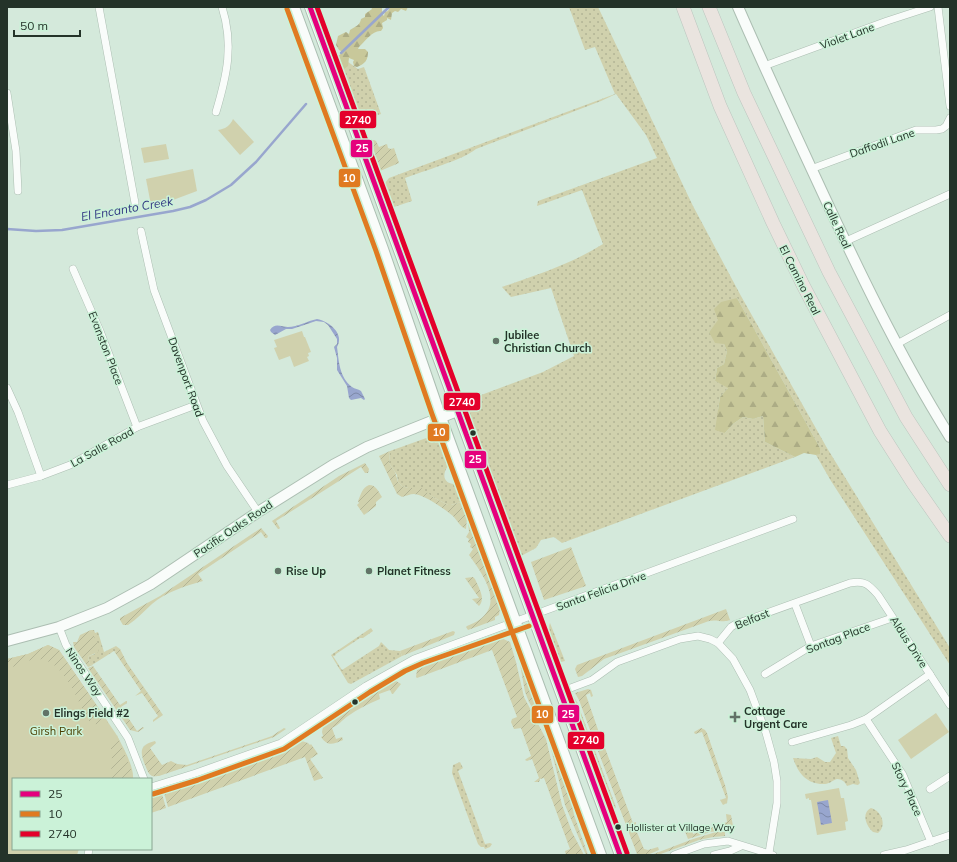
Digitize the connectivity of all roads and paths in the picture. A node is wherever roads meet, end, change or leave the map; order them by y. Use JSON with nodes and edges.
{"nodes":[{"id":1,"x":99,"y":7,"type":"edge"},
{"id":2,"x":222,"y":7,"type":"edge"},
{"id":3,"x":294,"y":7,"type":"edge"},
{"id":4,"x":310,"y":7,"type":"edge"},
{"id":5,"x":683,"y":7,"type":"edge"},
{"id":6,"x":709,"y":7,"type":"edge"},
{"id":7,"x":738,"y":7,"type":"edge"},
{"id":8,"x":930,"y":7,"type":"edge"},
{"id":9,"x":938,"y":7,"type":"edge"},
{"id":10,"x":764,"y":66,"type":"junction"},
{"id":11,"x":7,"y":93,"type":"edge"},
{"id":12,"x":950,"y":106,"type":"edge"},
{"id":13,"x":216,"y":112,"type":"dead end"},
{"id":14,"x":950,"y":118,"type":"edge"},
{"id":15,"x":811,"y":169,"type":"junction"},
{"id":16,"x":18,"y":192,"type":"dead end"},
{"id":17,"x":950,"y":194,"type":"edge"},
{"id":18,"x":136,"y":203,"type":"dead end"},
{"id":19,"x":141,"y":231,"type":"dead end"},
{"id":20,"x":844,"y":242,"type":"junction"},
{"id":21,"x":73,"y":269,"type":"dead end"},
{"id":22,"x":950,"y":315,"type":"edge"},
{"id":23,"x":897,"y":344,"type":"junction"},
{"id":24,"x":7,"y":388,"type":"edge"},
{"id":25,"x":196,"y":405,"type":"junction"},
{"id":26,"x":457,"y":411,"type":"junction"},
{"id":27,"x":441,"y":417,"type":"junction"},
{"id":28,"x":137,"y":427,"type":"junction"},
{"id":29,"x":950,"y":437,"type":"edge"},
{"id":30,"x":41,"y":476,"type":"junction"},
{"id":31,"x":7,"y":485,"type":"edge"},
{"id":32,"x":950,"y":485,"type":"edge"},
{"id":33,"x":258,"y":512,"type":"junction"},
{"id":34,"x":793,"y":519,"type":"dead end"},
{"id":35,"x":948,"y":533,"type":"edge"},
{"id":36,"x":865,"y":583,"type":"joint"},
{"id":37,"x":795,"y":604,"type":"junction"},
{"id":38,"x":532,"y":616,"type":"junction"},
{"id":39,"x":892,"y":618,"type":"junction"},
{"id":40,"x":516,"y":622,"type":"junction"},
{"id":41,"x":59,"y":627,"type":"junction"},
{"id":42,"x":7,"y":641,"type":"edge"},
{"id":43,"x":718,"y":643,"type":"junction"},
{"id":44,"x":811,"y":646,"type":"junction"},
{"id":45,"x":765,"y":674,"type":"dead end"},
{"id":46,"x":930,"y":674,"type":"junction"},
{"id":47,"x":560,"y":692,"type":"junction"},
{"id":48,"x":950,"y":705,"type":"edge"},
{"id":49,"x":866,"y":719,"type":"junction"},
{"id":50,"x":792,"y":742,"type":"dead end"},
{"id":51,"x":950,"y":776,"type":"edge"},
{"id":52,"x":144,"y":778,"type":"edge"},
{"id":53,"x":152,"y":787,"type":"edge"},
{"id":54,"x":930,"y":789,"type":"dead end"},
{"id":55,"x":949,"y":837,"type":"edge"},
{"id":56,"x":931,"y":842,"type":"junction"},
{"id":57,"x":741,"y":846,"type":"junction"},
{"id":58,"x":771,"y":854,"type":"edge"},
{"id":59,"x":601,"y":855,"type":"edge"},
{"id":60,"x":620,"y":855,"type":"edge"},
{"id":61,"x":674,"y":855,"type":"edge"},
{"id":62,"x":714,"y":855,"type":"edge"},
{"id":63,"x":884,"y":855,"type":"edge"}],
"edges":[{"from":1,"to":18,"type":"street"},
{"from":2,"to":13,"type":"street"},
{"from":3,"to":27,"type":"main road"},
{"from":4,"to":26,"type":"main road"},
{"from":5,"to":35,"type":"highway","name":"El Camino Real"},
{"from":6,"to":32,"type":"highway"},
{"from":7,"to":10,"type":"main road","name":"Calle Real"},
{"from":8,"to":10,"type":"street","name":"Violet Lane"},
{"from":9,"to":12,"type":"street"},
{"from":10,"to":15,"type":"main road","name":"Calle Real"},
{"from":11,"to":16,"type":"street"},
{"from":14,"to":15,"type":"street","name":"Daffodil Lane"},
{"from":15,"to":20,"type":"main road","name":"Calle Real"},
{"from":17,"to":20,"type":"street"},
{"from":19,"to":25,"type":"street","name":"Davenport Road"},
{"from":20,"to":23,"type":"main road","name":"Calle Real"},
{"from":21,"to":28,"type":"street","name":"Evanston Place"},
{"from":22,"to":23,"type":"street"},
{"from":23,"to":29,"type":"main road","name":"Calle Real"},
{"from":24,"to":30,"type":"street"},
{"from":25,"to":28,"type":"street","name":"La Salle Road"},
{"from":25,"to":33,"type":"street","name":"Davenport Road"},
{"from":26,"to":27,"type":"main road","name":"Pacific Oaks Road"},
{"from":26,"to":38,"type":"main road"},
{"from":27,"to":33,"type":"main road","name":"Pacific Oaks Road"},
{"from":27,"to":40,"type":"main road"},
{"from":28,"to":30,"type":"street","name":"La Salle Road"},
{"from":30,"to":31,"type":"street","name":"La Salle Road"},
{"from":33,"to":41,"type":"main road","name":"Pacific Oaks Road"},
{"from":34,"to":38,"type":"street","name":"Santa Felicia Drive"},
{"from":36,"to":37,"type":"street","name":"Belfast"},
{"from":36,"to":39,"type":"street","name":"Aldus Drive"},
{"from":37,"to":43,"type":"street","name":"Belfast"},
{"from":37,"to":44,"type":"street"},
{"from":38,"to":40,"type":"street","name":"Santa Felicia Drive"},
{"from":38,"to":47,"type":"main road"},
{"from":39,"to":44,"type":"street","name":"Sontag Place"},
{"from":39,"to":46,"type":"street","name":"Aldus Drive"},
{"from":40,"to":53,"type":"street","name":"Santa Felicia Drive"},
{"from":40,"to":59,"type":"main road"},
{"from":41,"to":42,"type":"main road","name":"Pacific Oaks Road"},
{"from":41,"to":52,"type":"street","name":"Ninos Way"},
{"from":43,"to":47,"type":"street"},
{"from":43,"to":58,"type":"street"},
{"from":44,"to":45,"type":"street","name":"Sontag Place"},
{"from":46,"to":48,"type":"street","name":"Aldus Drive"},
{"from":46,"to":49,"type":"street"},
{"from":47,"to":60,"type":"main road"},
{"from":49,"to":50,"type":"street"},
{"from":49,"to":56,"type":"street","name":"Story Place"},
{"from":51,"to":54,"type":"street"},
{"from":55,"to":56,"type":"street"},
{"from":56,"to":63,"type":"street"},
{"from":57,"to":58,"type":"street"},
{"from":57,"to":61,"type":"street"},
{"from":57,"to":62,"type":"street"}]}
